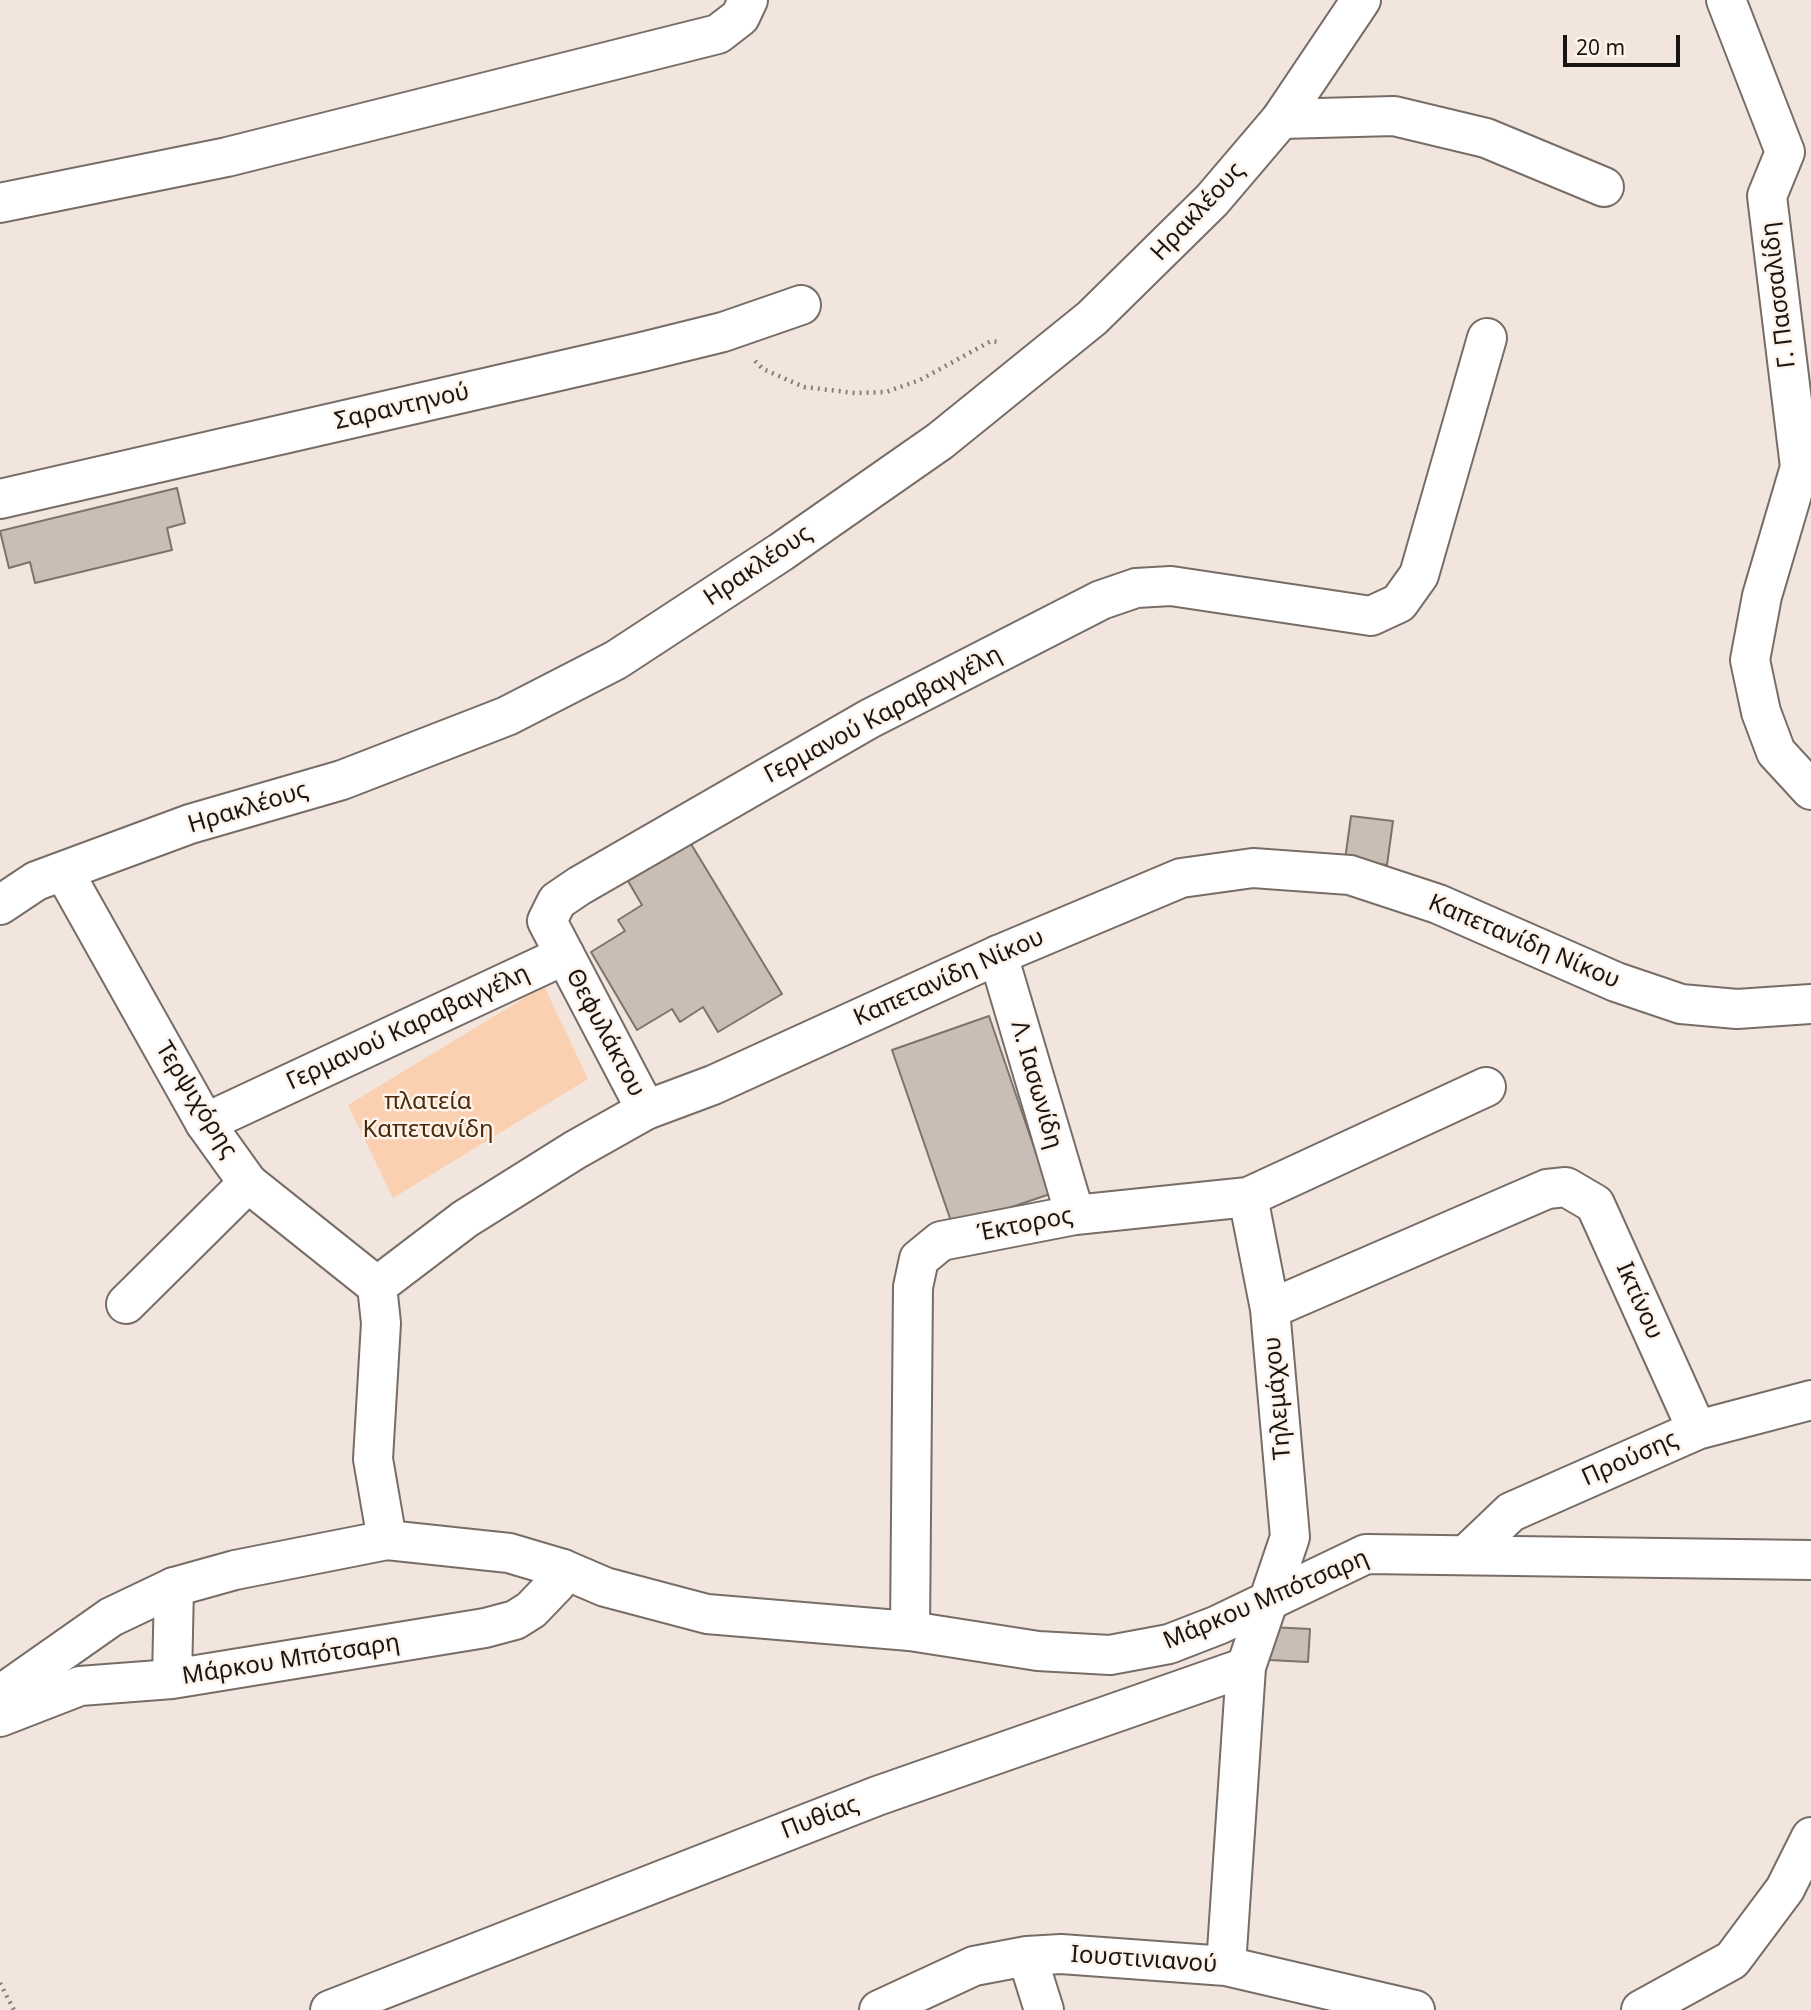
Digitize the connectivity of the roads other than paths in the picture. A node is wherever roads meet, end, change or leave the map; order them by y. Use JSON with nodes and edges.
{"nodes":[{"id":1,"x":748,"y":0,"type":"edge"},
{"id":2,"x":1361,"y":0,"type":"edge"},
{"id":3,"x":1726,"y":0,"type":"edge"},
{"id":4,"x":1281,"y":119,"type":"junction"},
{"id":5,"x":1798,"y":157,"type":"edge"},
{"id":6,"x":1604,"y":187,"type":"dead end"},
{"id":7,"x":0,"y":203,"type":"edge"},
{"id":8,"x":801,"y":305,"type":"dead end"},
{"id":9,"x":1487,"y":338,"type":"dead end"},
{"id":10,"x":0,"y":499,"type":"edge"},
{"id":11,"x":1811,"y":790,"type":"edge"},
{"id":12,"x":64,"y":872,"type":"junction"},
{"id":13,"x":0,"y":905,"type":"edge"},
{"id":14,"x":998,"y":954,"type":"junction"},
{"id":15,"x":565,"y":955,"type":"junction"},
{"id":16,"x":1811,"y":1004,"type":"edge"},
{"id":17,"x":1486,"y":1087,"type":"dead end"},
{"id":18,"x":646,"y":1110,"type":"junction"},
{"id":19,"x":205,"y":1123,"type":"junction"},
{"id":20,"x":248,"y":1183,"type":"junction"},
{"id":21,"x":1248,"y":1197,"type":"junction"},
{"id":22,"x":1075,"y":1215,"type":"junction"},
{"id":23,"x":377,"y":1286,"type":"junction"},
{"id":24,"x":126,"y":1304,"type":"dead end"},
{"id":25,"x":1270,"y":1309,"type":"junction"},
{"id":26,"x":1811,"y":1400,"type":"edge"},
{"id":27,"x":1697,"y":1430,"type":"junction"},
{"id":28,"x":387,"y":1540,"type":"junction"},
{"id":29,"x":1467,"y":1554,"type":"junction"},
{"id":30,"x":1811,"y":1560,"type":"edge"},
{"id":31,"x":563,"y":1569,"type":"junction"},
{"id":32,"x":174,"y":1587,"type":"junction"},
{"id":33,"x":1270,"y":1597,"type":"junction"},
{"id":34,"x":910,"y":1631,"type":"junction"},
{"id":35,"x":1246,"y":1667,"type":"junction"},
{"id":36,"x":172,"y":1679,"type":"junction"},
{"id":37,"x":0,"y":1695,"type":"edge"},
{"id":38,"x":0,"y":1717,"type":"edge"},
{"id":39,"x":1811,"y":1837,"type":"edge"},
{"id":40,"x":1027,"y":1956,"type":"junction"},
{"id":41,"x":1226,"y":1966,"type":"junction"},
{"id":42,"x":330,"y":2010,"type":"edge"},
{"id":43,"x":879,"y":2010,"type":"edge"},
{"id":44,"x":1044,"y":2010,"type":"edge"},
{"id":45,"x":1415,"y":2010,"type":"edge"},
{"id":46,"x":1640,"y":2010,"type":"edge"}],
"edges":[{"from":1,"to":7,"type":"street"},
{"from":2,"to":4,"type":"street","name":"Ηρακλέους"},
{"from":3,"to":5,"type":"street","name":"Γ. Πασσαλίδη"},
{"from":4,"to":6,"type":"street"},
{"from":4,"to":12,"type":"street","name":"Ηρακλέους"},
{"from":5,"to":11,"type":"street","name":"Γ. Πασσαλίδη"},
{"from":8,"to":10,"type":"street","name":"Σαραντηνού"},
{"from":9,"to":15,"type":"street","name":"Γερμανού Καραβαγγέλη"},
{"from":12,"to":13,"type":"street","name":"Ηρακλέους"},
{"from":12,"to":19,"type":"street","name":"Τερψιχόρης"},
{"from":14,"to":16,"type":"street","name":"Καπετανίδη Νίκου"},
{"from":14,"to":18,"type":"street","name":"Καπετανίδη Νίκου"},
{"from":14,"to":22,"type":"street","name":"Λ. Ιασωνίδη"},
{"from":15,"to":18,"type":"street","name":"Θεφυλάκτου"},
{"from":15,"to":19,"type":"street","name":"Γερμανού Καραβαγγέλη"},
{"from":17,"to":21,"type":"street","name":"Έκτορος"},
{"from":18,"to":23,"type":"street","name":"Καπετανίδη Νίκου"},
{"from":19,"to":20,"type":"street","name":"Τερψιχόρης"},
{"from":20,"to":23,"type":"street","name":"Τερψιχόρης"},
{"from":20,"to":24,"type":"street"},
{"from":21,"to":22,"type":"street","name":"Έκτορος"},
{"from":21,"to":25,"type":"street","name":"Τηλεμάχου"},
{"from":22,"to":34,"type":"street","name":"Έκτορος"},
{"from":23,"to":28,"type":"street"},
{"from":25,"to":27,"type":"street","name":"Ικτίνου"},
{"from":25,"to":33,"type":"street","name":"Τηλεμάχου"},
{"from":26,"to":27,"type":"street","name":"Προύσης"},
{"from":27,"to":29,"type":"street","name":"Προύσης"},
{"from":28,"to":31,"type":"street","name":"Μάρκου Μπότσαρη"},
{"from":28,"to":32,"type":"street","name":"Μάρκου Μπότσαρη"},
{"from":29,"to":30,"type":"street","name":"Μάρκου Μπότσαρη"},
{"from":29,"to":33,"type":"street","name":"Μάρκου Μπότσαρη"},
{"from":31,"to":34,"type":"street","name":"Μάρκου Μπότσαρη"},
{"from":31,"to":36,"type":"street","name":"Μάρκου Μπότσαρη"},
{"from":32,"to":36,"type":"street"},
{"from":32,"to":37,"type":"street","name":"Μάρκου Μπότσαρη"},
{"from":33,"to":34,"type":"street","name":"Μάρκου Μπότσαρη"},
{"from":33,"to":35,"type":"street"},
{"from":35,"to":41,"type":"street"},
{"from":35,"to":42,"type":"street","name":"Πυθίας"},
{"from":36,"to":38,"type":"street","name":"Μάρκου Μπότσαρη"},
{"from":39,"to":46,"type":"street"},
{"from":40,"to":41,"type":"street","name":"Ιουστινιανού"},
{"from":40,"to":43,"type":"street","name":"Ιουστινιανού"},
{"from":40,"to":44,"type":"street"},
{"from":41,"to":45,"type":"street","name":"Ιουστινιανού"}]}
